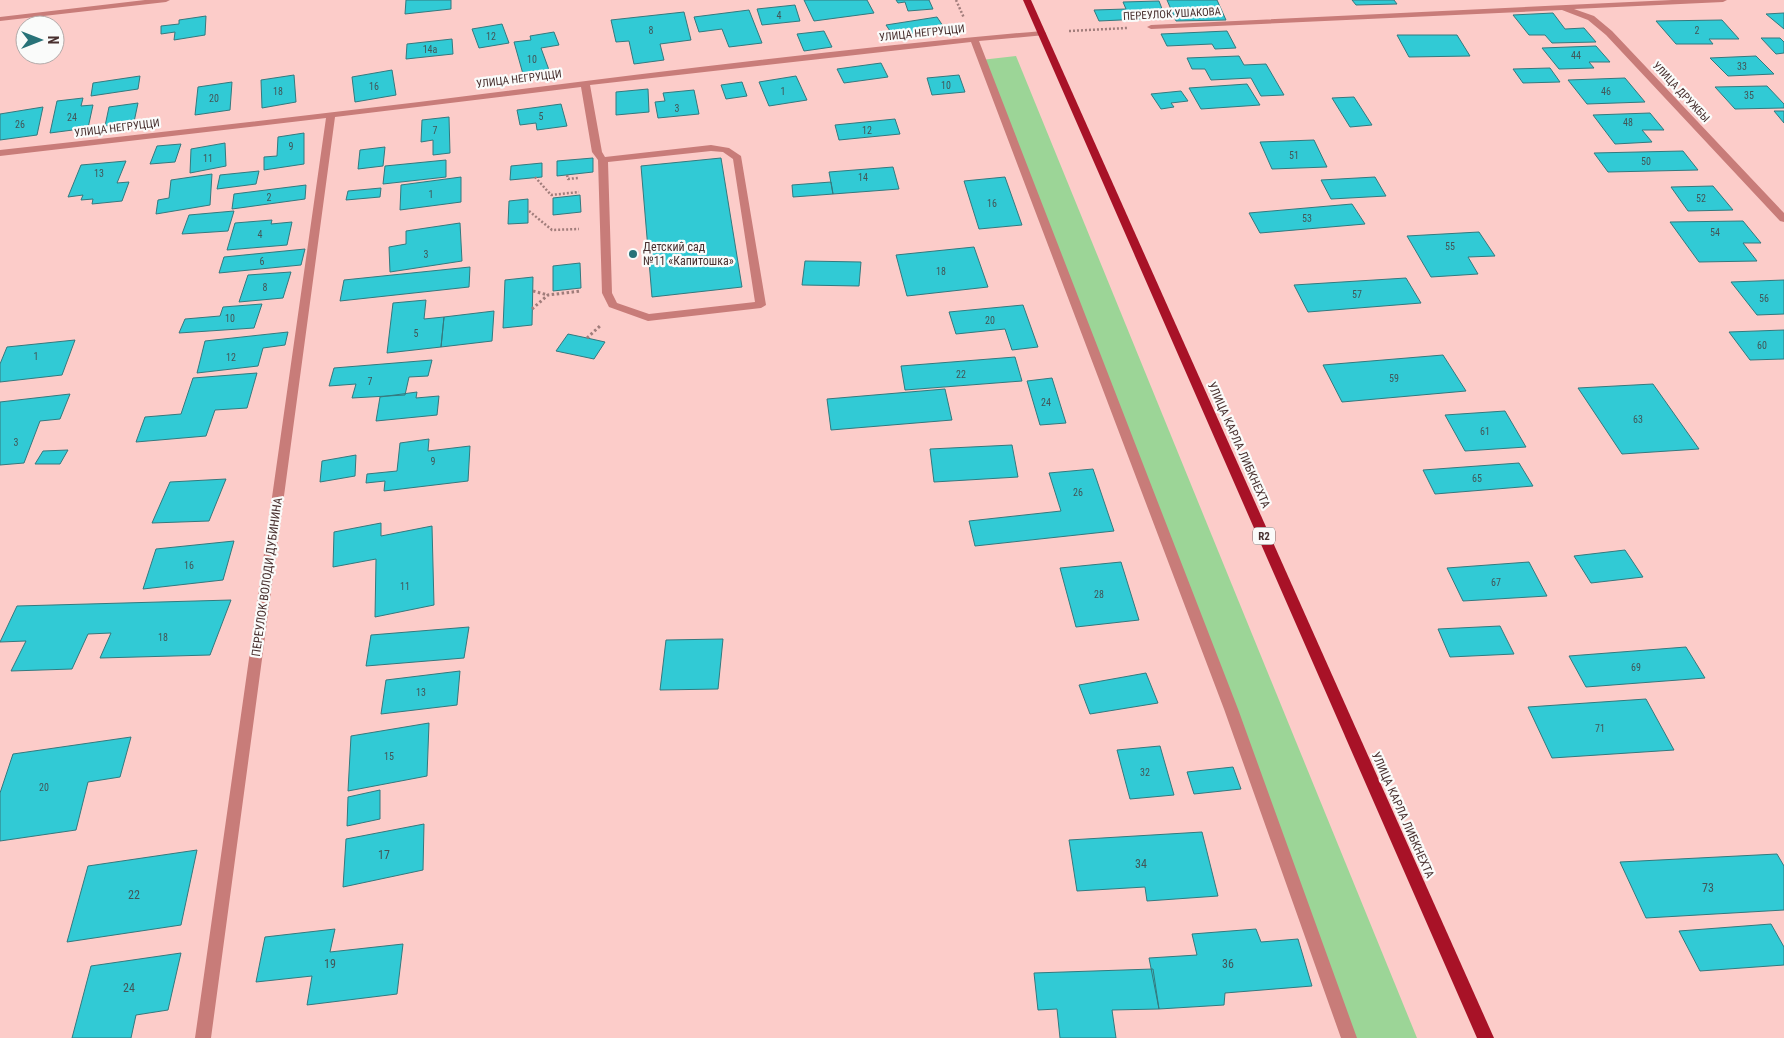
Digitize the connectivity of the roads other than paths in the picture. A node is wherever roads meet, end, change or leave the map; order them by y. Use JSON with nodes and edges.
{"nodes":[{"id":1,"x":166,"y":0,"type":"edge"},
{"id":2,"x":1027,"y":0,"type":"edge"},
{"id":3,"x":1548,"y":0,"type":"edge"},
{"id":4,"x":1723,"y":0,"type":"edge"},
{"id":5,"x":1559,"y":6,"type":"junction"},
{"id":6,"x":0,"y":19,"type":"edge"},
{"id":7,"x":1150,"y":26,"type":"road end"},
{"id":8,"x":1042,"y":33,"type":"junction"},
{"id":9,"x":974,"y":39,"type":"junction"},
{"id":10,"x":584,"y":82,"type":"junction"},
{"id":11,"x":331,"y":115,"type":"junction"},
{"id":12,"x":0,"y":153,"type":"edge"},
{"id":13,"x":603,"y":160,"type":"junction"},
{"id":14,"x":1784,"y":219,"type":"edge"},
{"id":15,"x":203,"y":1038,"type":"edge"},
{"id":16,"x":1349,"y":1038,"type":"edge"},
{"id":17,"x":1486,"y":1038,"type":"edge"}],
"edges":[{"from":1,"to":6,"type":"street"},
{"from":2,"to":8,"type":"main road","name":"УЛИЦА КАРЛА ЛИБКНЕХТА","number":"R2"},
{"from":3,"to":5,"type":"street","name":"УЛИЦА ДРУЖБЫ"},
{"from":4,"to":5,"type":"street","name":"ПЕРЕУЛОК УШАКОВА"},
{"from":5,"to":7,"type":"street","name":"ПЕРЕУЛОК УШАКОВА"},
{"from":5,"to":14,"type":"street","name":"УЛИЦА ДРУЖБЫ"},
{"from":8,"to":9,"type":"street","name":"УЛИЦА НЕГРУЦЦИ"},
{"from":8,"to":17,"type":"main road","name":"УЛИЦА КАРЛА ЛИБКНЕХТА","number":"R2"},
{"from":9,"to":10,"type":"street","name":"УЛИЦА НЕГРУЦЦИ"},
{"from":9,"to":16,"type":"street"},
{"from":10,"to":11,"type":"street","name":"УЛИЦА НЕГРУЦЦИ"},
{"from":10,"to":13,"type":"street"},
{"from":11,"to":12,"type":"street","name":"УЛИЦА НЕГРУЦЦИ"},
{"from":11,"to":15,"type":"street","name":"ПЕРЕУЛОК ВОЛОДИ ДУБИНИНА"},
{"from":13,"to":13,"type":"street"}]}
